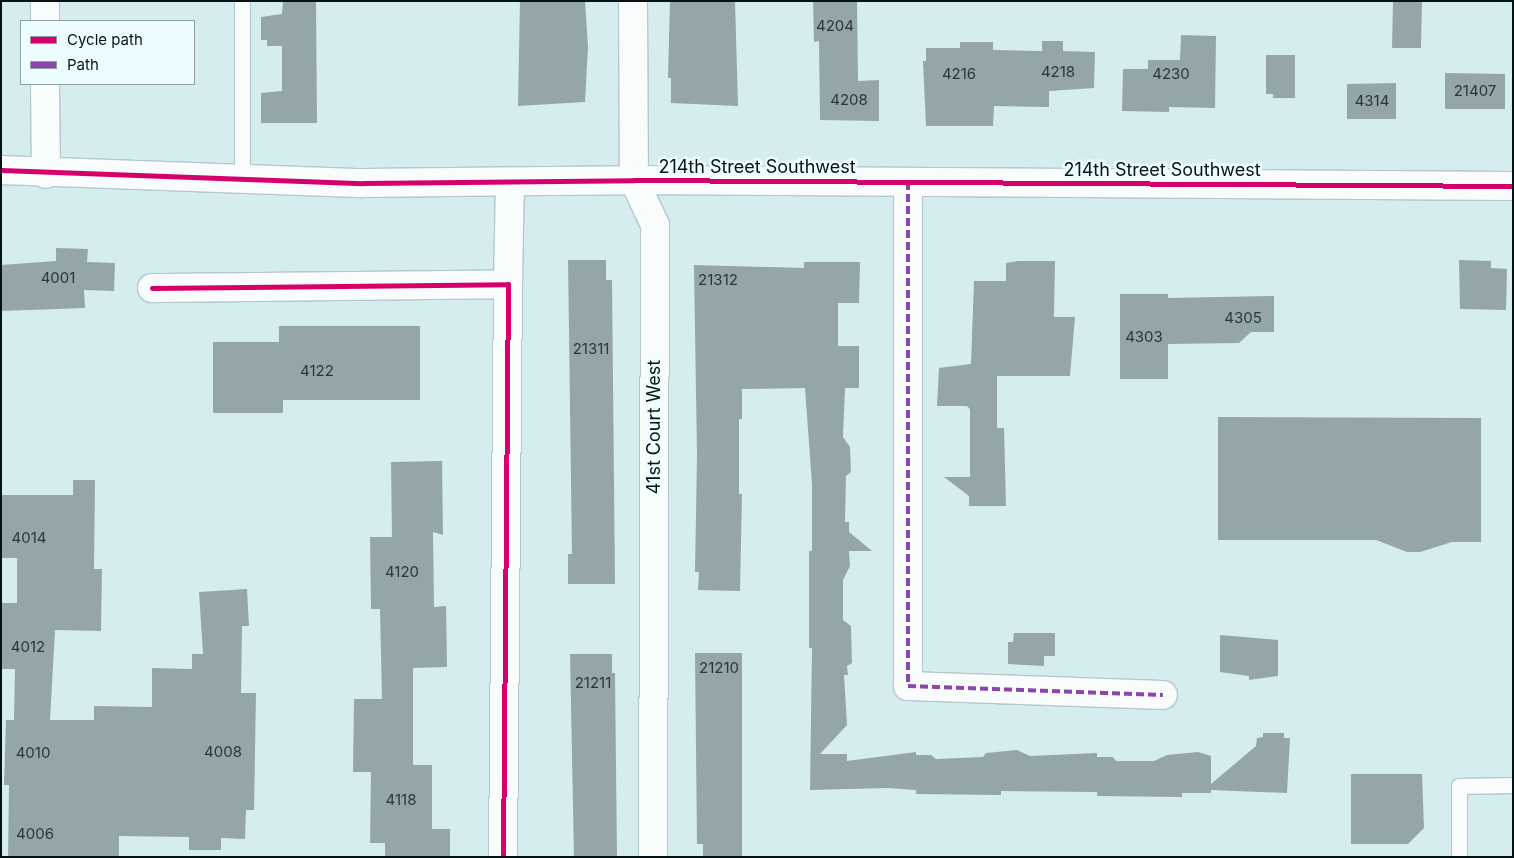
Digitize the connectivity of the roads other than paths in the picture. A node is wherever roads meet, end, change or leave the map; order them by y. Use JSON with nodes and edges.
{"nodes":[{"id":1,"x":45,"y":1,"type":"edge"},
{"id":2,"x":242,"y":1,"type":"edge"},
{"id":3,"x":633,"y":1,"type":"edge"},
{"id":4,"x":45,"y":20,"type":"edge"},
{"id":5,"x":45,"y":85,"type":"edge"},
{"id":6,"x":1,"y":170,"type":"edge"},
{"id":7,"x":46,"y":174,"type":"junction"},
{"id":8,"x":242,"y":180,"type":"junction"},
{"id":9,"x":634,"y":180,"type":"junction"},
{"id":10,"x":908,"y":182,"type":"junction"},
{"id":11,"x":510,"y":184,"type":"junction"},
{"id":12,"x":1513,"y":186,"type":"edge"},
{"id":13,"x":508,"y":284,"type":"junction"},
{"id":14,"x":152,"y":288,"type":"dead end"},
{"id":15,"x":1164,"y":695,"type":"dead end"},
{"id":16,"x":1513,"y":785,"type":"edge"},
{"id":17,"x":503,"y":857,"type":"edge"},
{"id":18,"x":653,"y":857,"type":"edge"},
{"id":19,"x":1458,"y":857,"type":"edge"}],
"edges":[{"from":1,"to":4,"type":"street"},
{"from":2,"to":8,"type":"lane"},
{"from":3,"to":9,"type":"street","name":"41st Court West"},
{"from":5,"to":7,"type":"street"},
{"from":6,"to":7,"type":"street","name":"214th Street Southwest"},
{"from":7,"to":8,"type":"street","name":"214th Street Southwest"},
{"from":8,"to":11,"type":"street","name":"214th Street Southwest"},
{"from":9,"to":10,"type":"street","name":"214th Street Southwest"},
{"from":9,"to":11,"type":"street","name":"214th Street Southwest"},
{"from":9,"to":18,"type":"street","name":"41st Court West"},
{"from":10,"to":12,"type":"street","name":"214th Street Southwest"},
{"from":10,"to":15,"type":"street"},
{"from":11,"to":13,"type":"street"},
{"from":13,"to":14,"type":"street"},
{"from":13,"to":17,"type":"street"},
{"from":16,"to":19,"type":"lane"}]}
